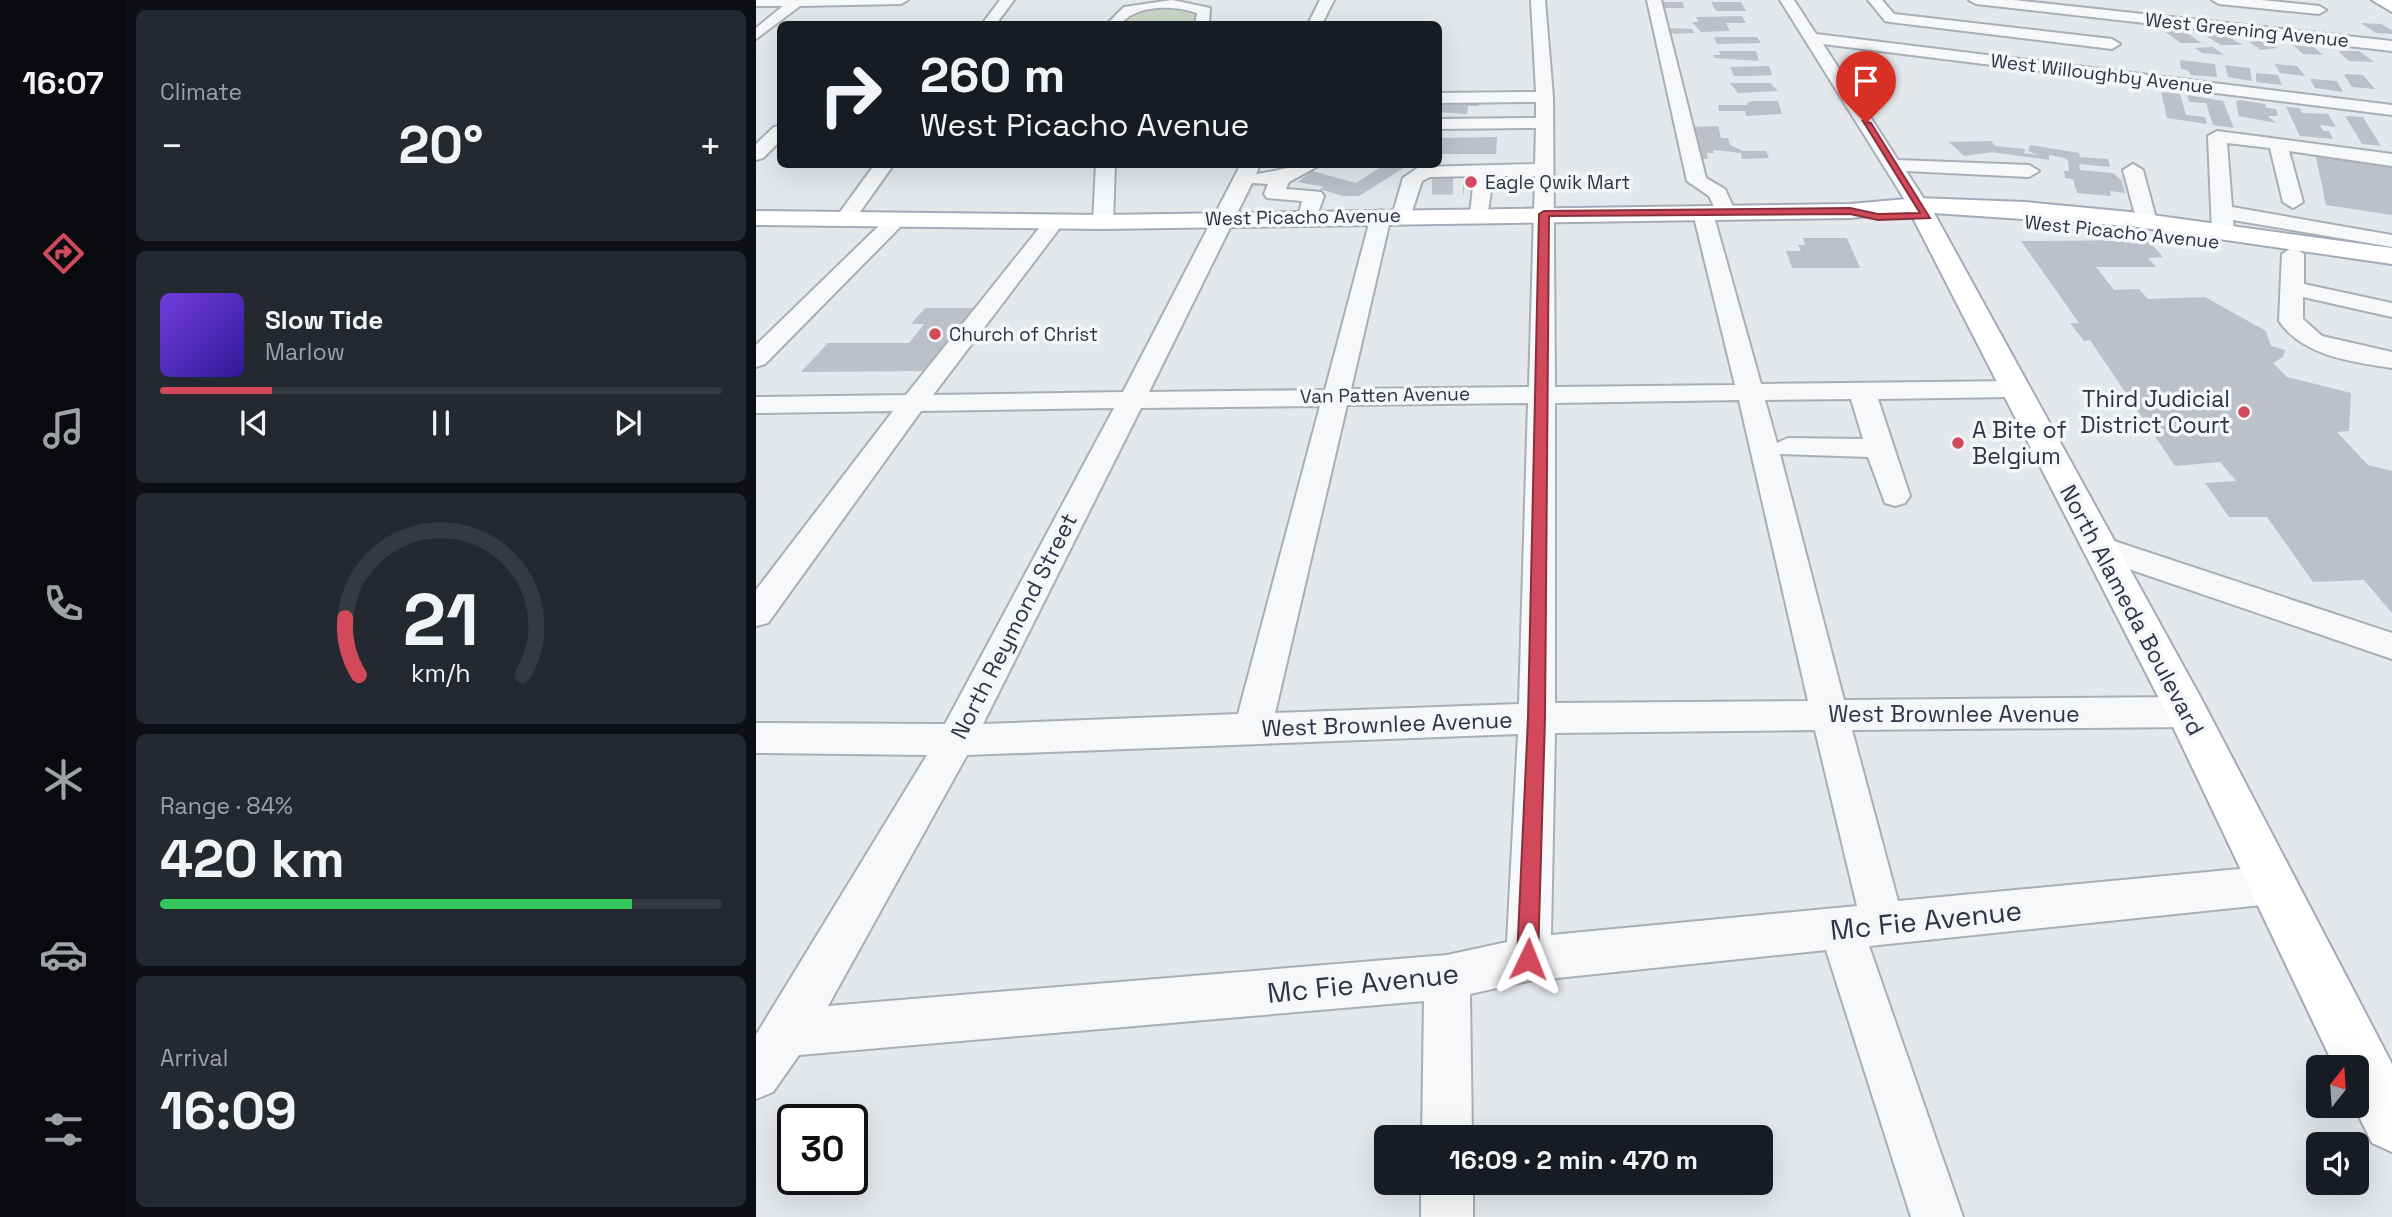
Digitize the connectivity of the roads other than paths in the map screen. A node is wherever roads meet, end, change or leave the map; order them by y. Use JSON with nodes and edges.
{"nodes":[{"id":1,"x":903,"y":0,"type":"edge"},
{"id":2,"x":1007,"y":0,"type":"edge"},
{"id":3,"x":1327,"y":0,"type":"edge"},
{"id":4,"x":1538,"y":0,"type":"edge"},
{"id":5,"x":1654,"y":0,"type":"edge"},
{"id":6,"x":1787,"y":0,"type":"edge"},
{"id":7,"x":1875,"y":0,"type":"edge"},
{"id":8,"x":1976,"y":0,"type":"edge"},
{"id":9,"x":2059,"y":0,"type":"edge"},
{"id":10,"x":2219,"y":0,"type":"edge"},
{"id":11,"x":2305,"y":0,"type":"edge"},
{"id":12,"x":2380,"y":0,"type":"edge"},
{"id":13,"x":824,"y":1,"type":"edge"},
{"id":14,"x":756,"y":2,"type":"edge"},
{"id":15,"x":796,"y":2,"type":"edge"},
{"id":16,"x":2392,"y":7,"type":"edge"},
{"id":17,"x":2071,"y":10,"type":"junction"},
{"id":18,"x":889,"y":16,"type":"dead end"},
{"id":19,"x":2328,"y":17,"type":"junction"},
{"id":20,"x":991,"y":21,"type":"edge"},
{"id":21,"x":1115,"y":21,"type":"edge"},
{"id":22,"x":1203,"y":21,"type":"edge"},
{"id":23,"x":1316,"y":21,"type":"edge"},
{"id":24,"x":756,"y":35,"type":"edge"},
{"id":25,"x":1813,"y":38,"type":"junction"},
{"id":26,"x":2366,"y":43,"type":"junction"},
{"id":27,"x":2392,"y":46,"type":"edge"},
{"id":28,"x":2120,"y":52,"type":"junction"},
{"id":29,"x":2156,"y":81,"type":"junction"},
{"id":30,"x":1442,"y":98,"type":"edge"},
{"id":31,"x":1545,"y":110,"type":"junction"},
{"id":32,"x":2392,"y":110,"type":"edge"},
{"id":33,"x":1442,"y":123,"type":"edge"},
{"id":34,"x":777,"y":133,"type":"edge"},
{"id":35,"x":2278,"y":144,"type":"junction"},
{"id":36,"x":759,"y":148,"type":"edge"},
{"id":37,"x":2392,"y":160,"type":"edge"},
{"id":38,"x":1893,"y":165,"type":"junction"},
{"id":39,"x":882,"y":168,"type":"edge"},
{"id":40,"x":1106,"y":168,"type":"edge"},
{"id":41,"x":1303,"y":168,"type":"edge"},
{"id":42,"x":1545,"y":170,"type":"junction"},
{"id":43,"x":2133,"y":170,"type":"dead end"},
{"id":44,"x":2029,"y":171,"type":"dead end"},
{"id":45,"x":1247,"y":172,"type":"edge"},
{"id":46,"x":1281,"y":178,"type":"junction"},
{"id":47,"x":1477,"y":179,"type":"junction"},
{"id":48,"x":2246,"y":195,"type":"dead end"},
{"id":49,"x":2269,"y":198,"type":"dead end"},
{"id":50,"x":2292,"y":202,"type":"junction"},
{"id":51,"x":2317,"y":206,"type":"dead end"},
{"id":52,"x":1922,"y":210,"type":"junction"},
{"id":53,"x":2223,"y":212,"type":"junction"},
{"id":54,"x":1715,"y":213,"type":"junction"},
{"id":55,"x":1544,"y":214,"type":"junction"},
{"id":56,"x":1480,"y":215,"type":"junction"},
{"id":57,"x":1392,"y":216,"type":"junction"},
{"id":58,"x":1308,"y":217,"type":"junction"},
{"id":59,"x":756,"y":218,"type":"edge"},
{"id":60,"x":1226,"y":218,"type":"junction"},
{"id":61,"x":845,"y":219,"type":"junction"},
{"id":62,"x":896,"y":220,"type":"junction"},
{"id":63,"x":1055,"y":221,"type":"junction"},
{"id":64,"x":1103,"y":222,"type":"junction"},
{"id":65,"x":2147,"y":222,"type":"junction"},
{"id":66,"x":2392,"y":241,"type":"edge"},
{"id":67,"x":2292,"y":254,"type":"junction"},
{"id":68,"x":2392,"y":256,"type":"edge"},
{"id":69,"x":2392,"y":271,"type":"edge"},
{"id":70,"x":2292,"y":288,"type":"junction"},
{"id":71,"x":2392,"y":310,"type":"edge"},
{"id":72,"x":756,"y":359,"type":"edge"},
{"id":73,"x":2392,"y":359,"type":"edge"},
{"id":74,"x":2013,"y":389,"type":"junction"},
{"id":75,"x":1861,"y":390,"type":"junction"},
{"id":76,"x":1752,"y":391,"type":"junction"},
{"id":77,"x":1540,"y":393,"type":"junction"},
{"id":78,"x":1335,"y":396,"type":"junction"},
{"id":79,"x":1130,"y":399,"type":"junction"},
{"id":80,"x":914,"y":402,"type":"junction"},
{"id":81,"x":756,"y":405,"type":"edge"},
{"id":82,"x":1788,"y":447,"type":"dead end"},
{"id":83,"x":1880,"y":448,"type":"junction"},
{"id":84,"x":1895,"y":496,"type":"dead end"},
{"id":85,"x":2102,"y":548,"type":"junction"},
{"id":86,"x":756,"y":614,"type":"edge"},
{"id":87,"x":2392,"y":646,"type":"edge"},
{"id":88,"x":2186,"y":712,"type":"junction"},
{"id":89,"x":1828,"y":715,"type":"junction"},
{"id":90,"x":1536,"y":718,"type":"junction"},
{"id":91,"x":1253,"y":729,"type":"junction"},
{"id":92,"x":756,"y":738,"type":"edge"},
{"id":93,"x":956,"y":740,"type":"junction"},
{"id":94,"x":2271,"y":885,"type":"junction"},
{"id":95,"x":1862,"y":926,"type":"junction"},
{"id":96,"x":1528,"y":959,"type":"junction"},
{"id":97,"x":1447,"y":977,"type":"junction"},
{"id":98,"x":787,"y":1032,"type":"junction"},
{"id":99,"x":756,"y":1075,"type":"edge"},
{"id":100,"x":2388,"y":1110,"type":"edge"},
{"id":101,"x":1447,"y":1125,"type":"edge"},
{"id":102,"x":1447,"y":1195,"type":"edge"},
{"id":103,"x":1447,"y":1217,"type":"edge"},
{"id":104,"x":1937,"y":1217,"type":"edge"}],
"edges":[{"from":1,"to":13,"type":"street"},
{"from":1,"to":18,"type":"street"},
{"from":2,"to":20,"type":"street"},
{"from":3,"to":23,"type":"street"},
{"from":4,"to":31,"type":"street"},
{"from":5,"to":54,"type":"street"},
{"from":6,"to":25,"type":"street","name":"North Alameda Boulevard"},
{"from":7,"to":28,"type":"street"},
{"from":8,"to":17,"type":"street","name":"West Greening Avenue"},
{"from":9,"to":17,"type":"street"},
{"from":10,"to":19,"type":"street"},
{"from":11,"to":19,"type":"street"},
{"from":12,"to":16,"type":"main road"},
{"from":13,"to":15,"type":"street"},
{"from":14,"to":15,"type":"street"},
{"from":15,"to":24,"type":"lane"},
{"from":17,"to":26,"type":"street","name":"West Greening Avenue"},
{"from":17,"to":28,"type":"street"},
{"from":19,"to":26,"type":"street"},
{"from":21,"to":22,"type":"street"},
{"from":25,"to":29,"type":"street","name":"West Willoughby Avenue"},
{"from":25,"to":38,"type":"street","name":"North Alameda Boulevard"},
{"from":26,"to":27,"type":"street","name":"West Greening Avenue"},
{"from":28,"to":29,"type":"street"},
{"from":29,"to":32,"type":"street","name":"West Willoughby Avenue"},
{"from":30,"to":31,"type":"street"},
{"from":31,"to":33,"type":"street"},
{"from":31,"to":42,"type":"street"},
{"from":34,"to":36,"type":"street"},
{"from":35,"to":37,"type":"street"},
{"from":35,"to":50,"type":"street"},
{"from":35,"to":53,"type":"street"},
{"from":38,"to":44,"type":"street"},
{"from":38,"to":52,"type":"street","name":"North Alameda Boulevard"},
{"from":39,"to":61,"type":"street"},
{"from":40,"to":64,"type":"street"},
{"from":41,"to":46,"type":"street"},
{"from":42,"to":47,"type":"street"},
{"from":42,"to":55,"type":"street"},
{"from":43,"to":65,"type":"street"},
{"from":45,"to":46,"type":"street"},
{"from":45,"to":60,"type":"street","name":"North Reymond Street"},
{"from":46,"to":58,"type":"street"},
{"from":47,"to":56,"type":"street"},
{"from":47,"to":57,"type":"street"},
{"from":48,"to":53,"type":"street"},
{"from":49,"to":50,"type":"street"},
{"from":50,"to":51,"type":"street"},
{"from":52,"to":54,"type":"main road","name":"West Picacho Avenue"},
{"from":52,"to":65,"type":"main road","name":"West Picacho Avenue"},
{"from":52,"to":67,"type":"main road","name":"West Picacho Avenue"},
{"from":52,"to":74,"type":"main road","name":"North Alameda Boulevard"},
{"from":53,"to":65,"type":"main road","name":"West Picacho Avenue"},
{"from":53,"to":66,"type":"street"},
{"from":53,"to":68,"type":"main road","name":"West Picacho Avenue"},
{"from":54,"to":55,"type":"main road","name":"West Picacho Avenue"},
{"from":54,"to":76,"type":"street"},
{"from":55,"to":56,"type":"main road","name":"West Picacho Avenue"},
{"from":55,"to":77,"type":"street"},
{"from":56,"to":57,"type":"main road","name":"West Picacho Avenue"},
{"from":57,"to":58,"type":"main road","name":"West Picacho Avenue"},
{"from":57,"to":78,"type":"street"},
{"from":58,"to":60,"type":"main road","name":"West Picacho Avenue"},
{"from":59,"to":61,"type":"main road","name":"West Picacho Avenue"},
{"from":60,"to":64,"type":"main road","name":"West Picacho Avenue"},
{"from":60,"to":79,"type":"street","name":"North Reymond Street"},
{"from":61,"to":62,"type":"main road","name":"West Picacho Avenue"},
{"from":62,"to":63,"type":"main road","name":"West Picacho Avenue"},
{"from":62,"to":72,"type":"street"},
{"from":63,"to":64,"type":"main road","name":"West Picacho Avenue"},
{"from":63,"to":80,"type":"street"},
{"from":67,"to":69,"type":"main road","name":"West Picacho Avenue"},
{"from":67,"to":70,"type":"street"},
{"from":70,"to":71,"type":"street"},
{"from":70,"to":73,"type":"street"},
{"from":74,"to":75,"type":"street","name":"Van Patten Avenue"},
{"from":74,"to":85,"type":"main road","name":"North Alameda Boulevard"},
{"from":75,"to":76,"type":"street","name":"Van Patten Avenue"},
{"from":75,"to":83,"type":"street"},
{"from":76,"to":77,"type":"street","name":"Van Patten Avenue"},
{"from":76,"to":89,"type":"street"},
{"from":77,"to":78,"type":"street","name":"Van Patten Avenue"},
{"from":77,"to":90,"type":"street"},
{"from":78,"to":79,"type":"street","name":"Van Patten Avenue"},
{"from":78,"to":91,"type":"street"},
{"from":79,"to":80,"type":"street","name":"Van Patten Avenue"},
{"from":79,"to":93,"type":"street","name":"North Reymond Street"},
{"from":80,"to":81,"type":"street","name":"Van Patten Avenue"},
{"from":80,"to":86,"type":"street"},
{"from":82,"to":83,"type":"street"},
{"from":83,"to":84,"type":"street"},
{"from":85,"to":87,"type":"street"},
{"from":85,"to":88,"type":"main road","name":"North Alameda Boulevard"},
{"from":88,"to":89,"type":"street","name":"West Brownlee Avenue"},
{"from":88,"to":94,"type":"main road","name":"North Alameda Boulevard"},
{"from":89,"to":90,"type":"street","name":"West Brownlee Avenue"},
{"from":89,"to":95,"type":"street"},
{"from":90,"to":91,"type":"street","name":"West Brownlee Avenue"},
{"from":90,"to":96,"type":"street"},
{"from":91,"to":93,"type":"street","name":"West Brownlee Avenue"},
{"from":92,"to":93,"type":"street","name":"West Brownlee Avenue"},
{"from":93,"to":98,"type":"street","name":"North Reymond Street"},
{"from":94,"to":95,"type":"street","name":"Mc Fie Avenue"},
{"from":94,"to":100,"type":"main road","name":"North Alameda Boulevard"},
{"from":95,"to":96,"type":"street","name":"Mc Fie Avenue"},
{"from":95,"to":104,"type":"street"},
{"from":96,"to":97,"type":"street","name":"Mc Fie Avenue"},
{"from":97,"to":98,"type":"street","name":"Mc Fie Avenue"},
{"from":97,"to":101,"type":"street"},
{"from":98,"to":99,"type":"street","name":"North Reymond Street"},
{"from":102,"to":103,"type":"street"}]}
